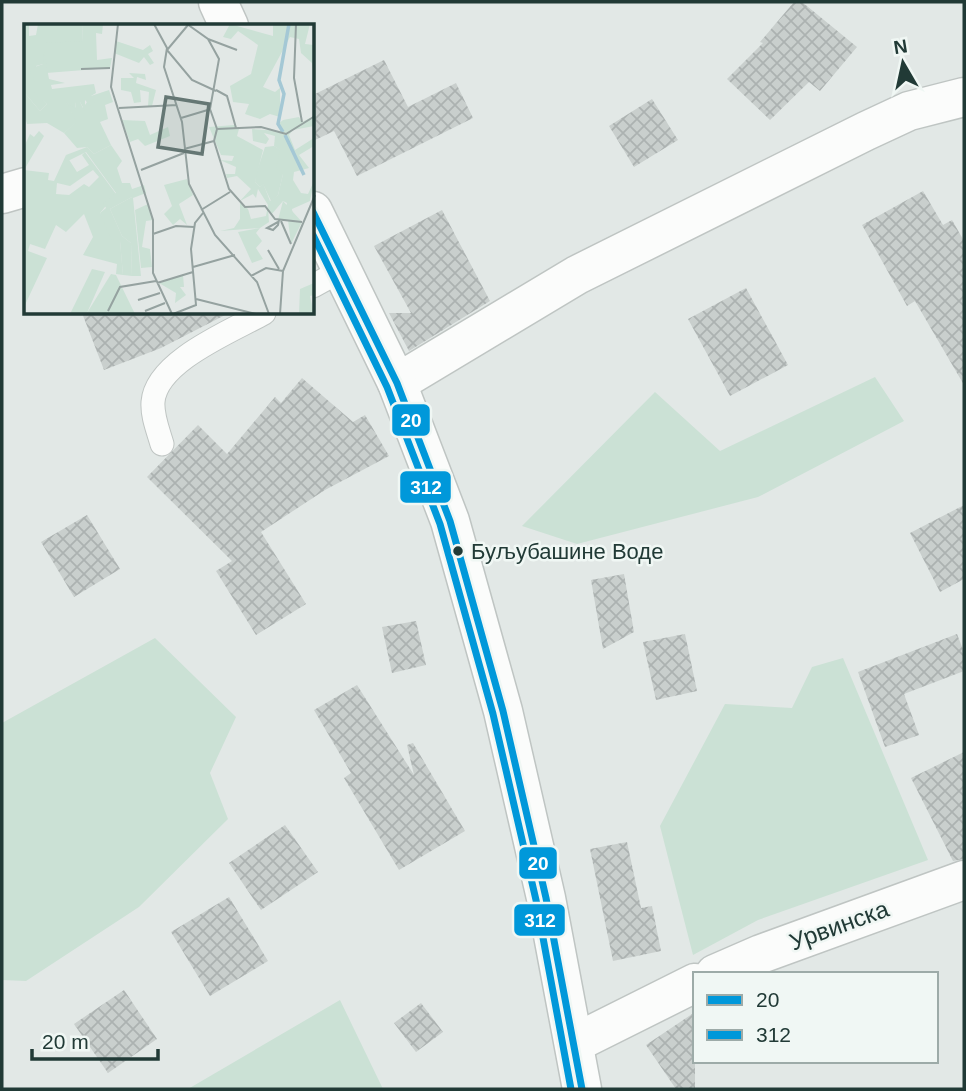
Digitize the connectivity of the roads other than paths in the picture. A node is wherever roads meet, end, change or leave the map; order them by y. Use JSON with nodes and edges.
{"nodes":[{"id":1,"x":218,"y":2,"type":"edge"},
{"id":2,"x":228,"y":24,"type":"edge"},
{"id":3,"x":964,"y":97,"type":"edge"},
{"id":4,"x":24,"y":188,"type":"edge"},
{"id":5,"x":2,"y":194,"type":"edge"},
{"id":6,"x":315,"y":220,"type":"edge"},
{"id":7,"x":328,"y":278,"type":"edge"},
{"id":8,"x":260,"y":315,"type":"edge"},
{"id":9,"x":397,"y":383,"type":"junction"},
{"id":10,"x":162,"y":444,"type":"dead end"},
{"id":11,"x":964,"y":880,"type":"edge"},
{"id":12,"x":720,"y":972,"type":"edge"},
{"id":13,"x":693,"y":985,"type":"edge"},
{"id":14,"x":575,"y":1043,"type":"junction"},
{"id":15,"x":582,"y":1089,"type":"edge"}],
"edges":[{"from":1,"to":2,"type":"street"},
{"from":3,"to":9,"type":"street"},
{"from":4,"to":5,"type":"street"},
{"from":6,"to":7,"type":"street"},
{"from":7,"to":9,"type":"street"},
{"from":8,"to":10,"type":"lane"},
{"from":9,"to":14,"type":"street"},
{"from":11,"to":12,"type":"street","name":"Урвинска"},
{"from":13,"to":14,"type":"street"},
{"from":14,"to":15,"type":"street"}]}
